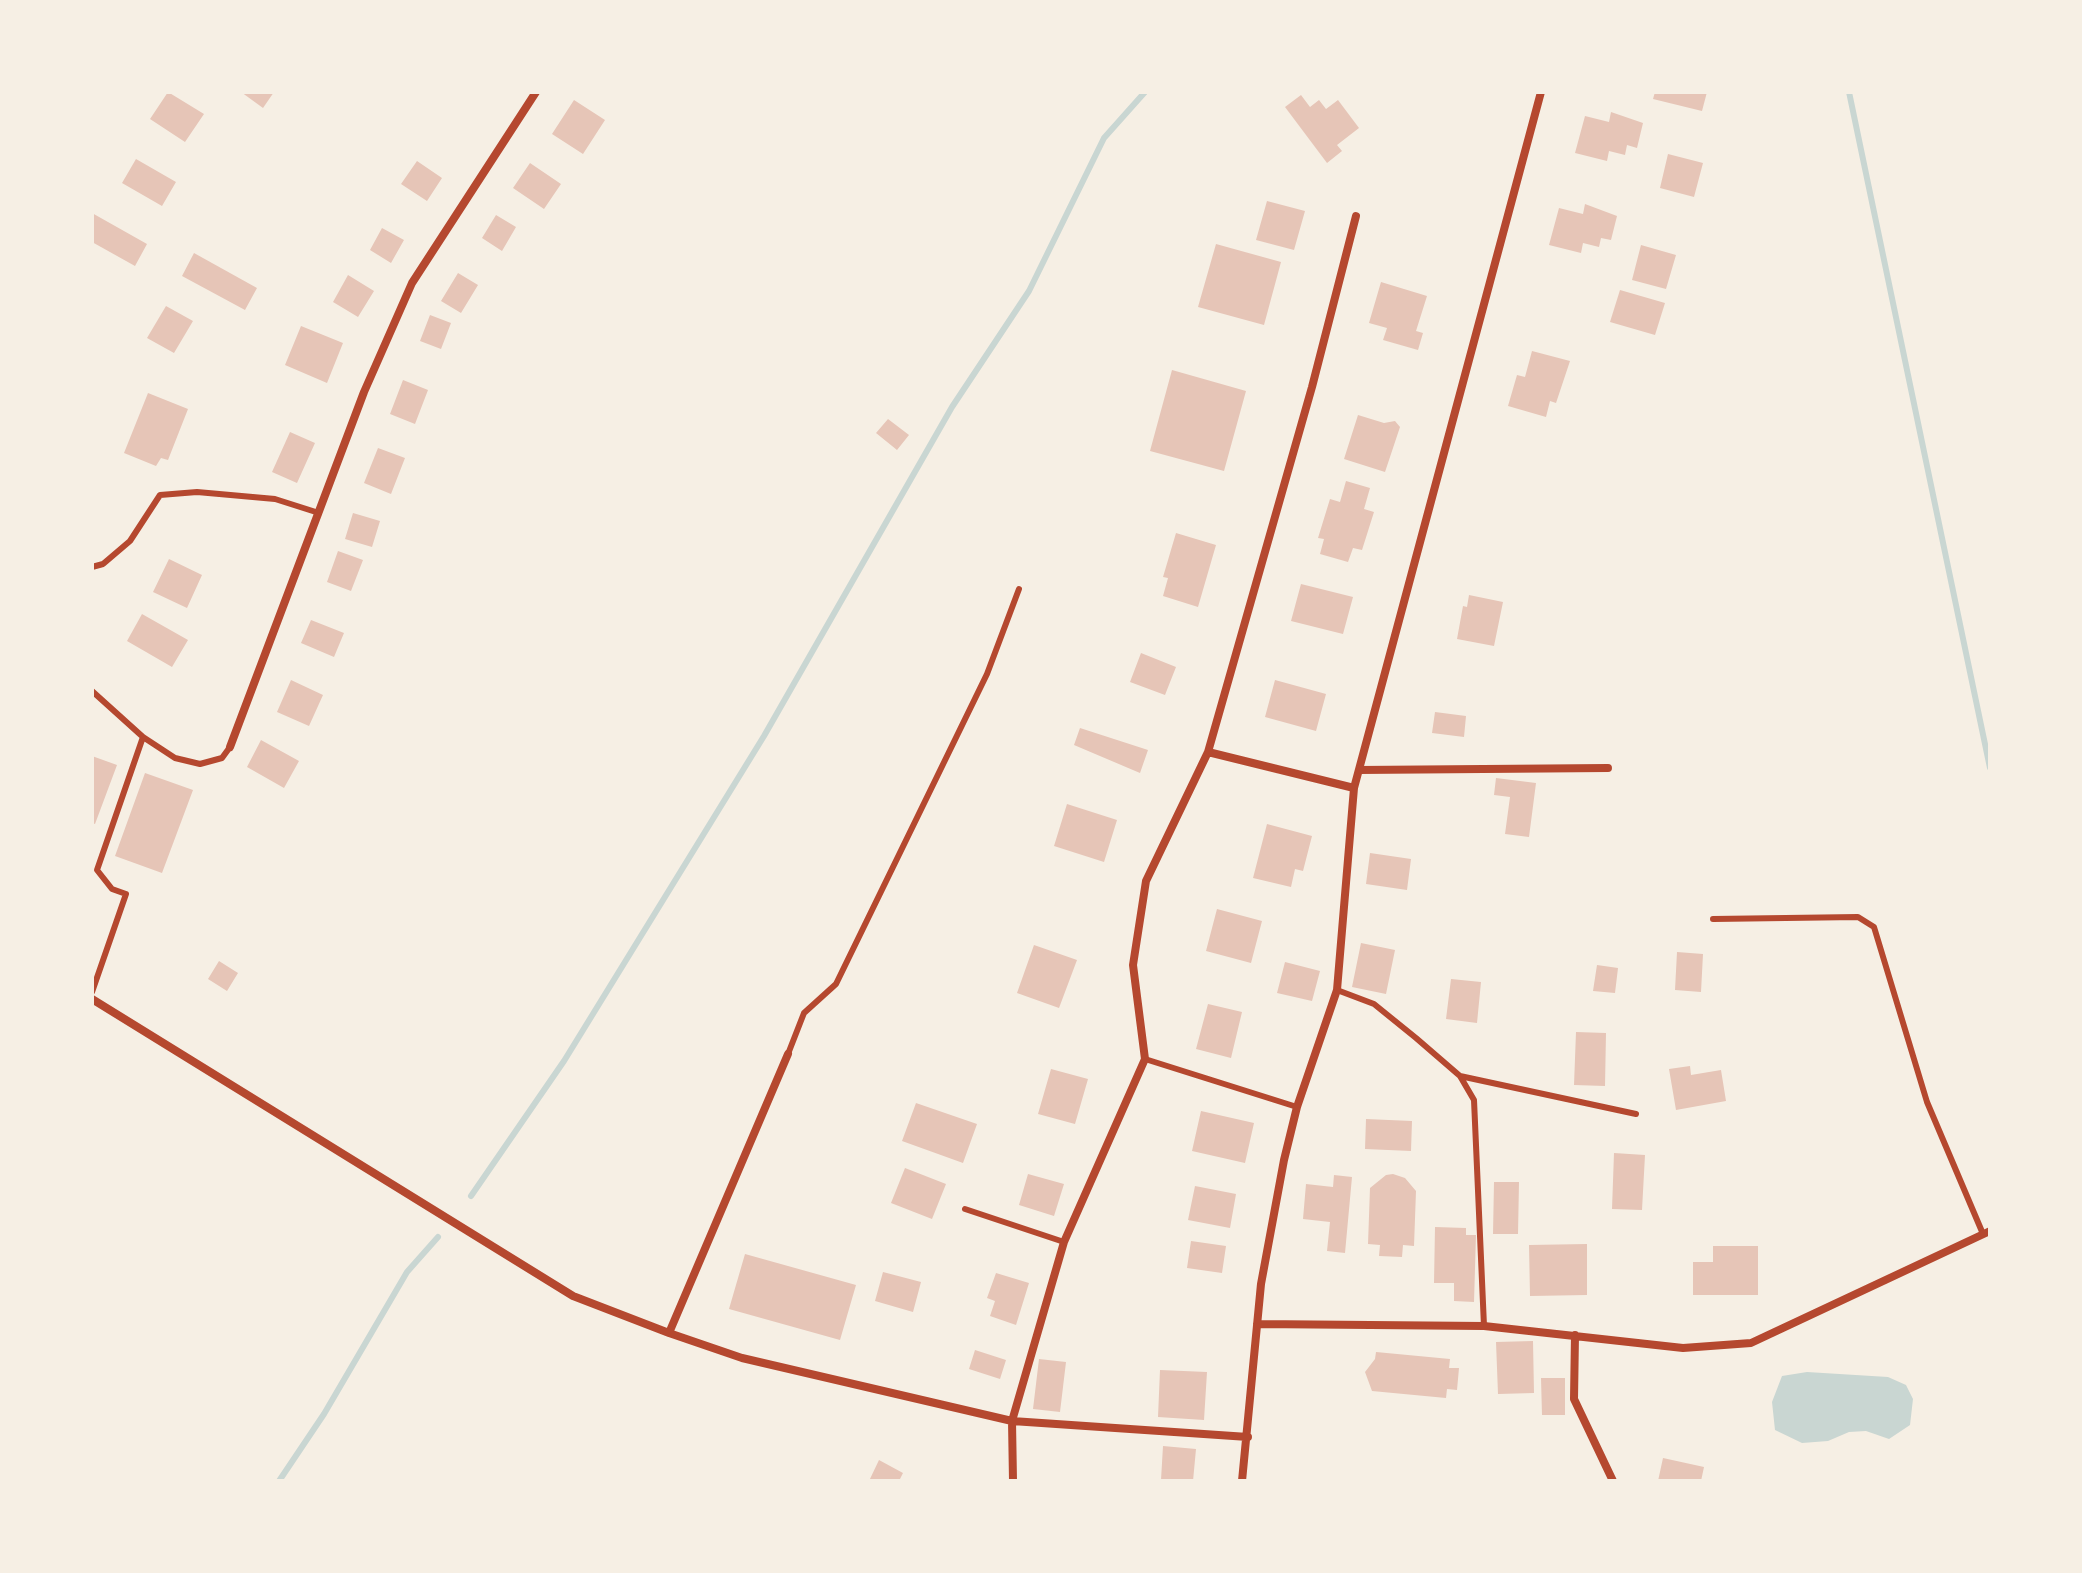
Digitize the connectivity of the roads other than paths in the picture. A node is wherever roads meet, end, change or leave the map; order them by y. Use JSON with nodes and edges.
{"nodes":[{"id":1,"x":536,"y":92,"type":"edge"},
{"id":2,"x":1541,"y":92,"type":"edge"},
{"id":3,"x":1356,"y":216,"type":"dead end"},
{"id":4,"x":319,"y":513,"type":"junction"},
{"id":5,"x":92,"y":567,"type":"edge"},
{"id":6,"x":1019,"y":589,"type":"dead end"},
{"id":7,"x":92,"y":691,"type":"edge"},
{"id":8,"x":143,"y":737,"type":"junction"},
{"id":9,"x":230,"y":747,"type":"joint"},
{"id":10,"x":1208,"y":752,"type":"junction"},
{"id":11,"x":1608,"y":768,"type":"dead end"},
{"id":12,"x":1359,"y":770,"type":"junction"},
{"id":13,"x":1354,"y":788,"type":"junction"},
{"id":14,"x":1713,"y":919,"type":"dead end"},
{"id":15,"x":1337,"y":990,"type":"junction"},
{"id":16,"x":92,"y":992,"type":"edge"},
{"id":17,"x":92,"y":999,"type":"edge"},
{"id":18,"x":788,"y":1054,"type":"joint"},
{"id":19,"x":1145,"y":1059,"type":"junction"},
{"id":20,"x":1460,"y":1076,"type":"junction"},
{"id":21,"x":1297,"y":1107,"type":"junction"},
{"id":22,"x":1636,"y":1114,"type":"dead end"},
{"id":23,"x":965,"y":1209,"type":"dead end"},
{"id":24,"x":1986,"y":1232,"type":"edge"},
{"id":25,"x":1064,"y":1242,"type":"junction"},
{"id":26,"x":1257,"y":1324,"type":"junction"},
{"id":27,"x":1484,"y":1326,"type":"junction"},
{"id":28,"x":669,"y":1333,"type":"junction"},
{"id":29,"x":1575,"y":1335,"type":"junction"},
{"id":30,"x":1012,"y":1421,"type":"junction"},
{"id":31,"x":1248,"y":1437,"type":"junction"},
{"id":32,"x":1013,"y":1481,"type":"edge"},
{"id":33,"x":1242,"y":1481,"type":"edge"},
{"id":34,"x":1613,"y":1481,"type":"edge"}],
"edges":[{"from":1,"to":4,"type":"street"},
{"from":2,"to":12,"type":"street"},
{"from":3,"to":10,"type":"street"},
{"from":4,"to":5,"type":"lane"},
{"from":4,"to":9,"type":"street"},
{"from":6,"to":18,"type":"lane"},
{"from":7,"to":8,"type":"lane"},
{"from":8,"to":9,"type":"lane"},
{"from":8,"to":16,"type":"lane"},
{"from":10,"to":13,"type":"street"},
{"from":10,"to":19,"type":"street"},
{"from":11,"to":12,"type":"street"},
{"from":12,"to":13,"type":"street"},
{"from":13,"to":15,"type":"street"},
{"from":14,"to":24,"type":"lane"},
{"from":15,"to":20,"type":"lane"},
{"from":15,"to":21,"type":"street"},
{"from":17,"to":28,"type":"street"},
{"from":18,"to":28,"type":"street"},
{"from":19,"to":21,"type":"lane"},
{"from":19,"to":25,"type":"street"},
{"from":20,"to":22,"type":"lane"},
{"from":20,"to":27,"type":"lane"},
{"from":21,"to":26,"type":"street"},
{"from":23,"to":25,"type":"lane"},
{"from":24,"to":29,"type":"street"},
{"from":25,"to":30,"type":"street"},
{"from":26,"to":27,"type":"street"},
{"from":26,"to":31,"type":"street"},
{"from":27,"to":29,"type":"street"},
{"from":28,"to":30,"type":"street"},
{"from":29,"to":34,"type":"street"},
{"from":30,"to":31,"type":"street"},
{"from":30,"to":32,"type":"street"},
{"from":31,"to":33,"type":"street"}]}
